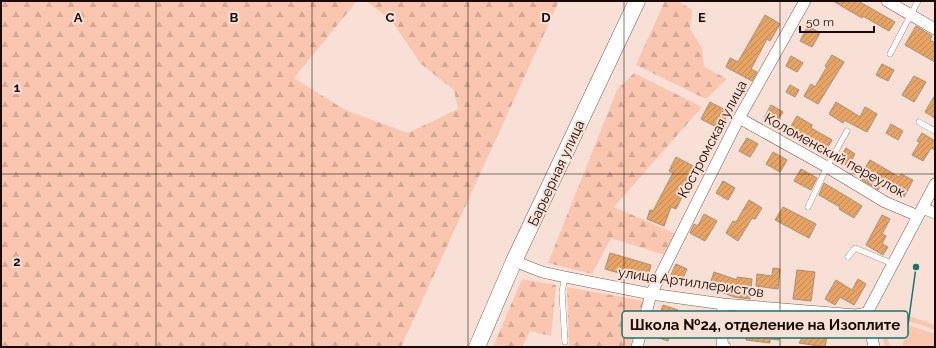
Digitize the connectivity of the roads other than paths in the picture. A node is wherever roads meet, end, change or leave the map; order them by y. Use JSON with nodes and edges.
{"nodes":[{"id":1,"x":637,"y":1,"type":"edge"},
{"id":2,"x":805,"y":1,"type":"edge"},
{"id":3,"x":887,"y":1,"type":"edge"},
{"id":4,"x":918,"y":1,"type":"edge"},
{"id":5,"x":910,"y":15,"type":"junction"},
{"id":6,"x":935,"y":29,"type":"edge"},
{"id":7,"x":890,"y":54,"type":"dead end"},
{"id":8,"x":739,"y":118,"type":"junction"},
{"id":9,"x":919,"y":122,"type":"dead end"},
{"id":10,"x":847,"y":131,"type":"dead end"},
{"id":11,"x":935,"y":131,"type":"edge"},
{"id":12,"x":827,"y":167,"type":"junction"},
{"id":13,"x":935,"y":184,"type":"edge"},
{"id":14,"x":808,"y":208,"type":"dead end"},
{"id":15,"x":920,"y":212,"type":"junction"},
{"id":16,"x":935,"y":213,"type":"edge"},
{"id":17,"x":848,"y":257,"type":"dead end"},
{"id":18,"x":514,"y":261,"type":"junction"},
{"id":19,"x":893,"y":264,"type":"junction"},
{"id":20,"x":565,"y":277,"type":"junction"},
{"id":21,"x":651,"y":294,"type":"junction"},
{"id":22,"x":723,"y":304,"type":"junction"},
{"id":23,"x":867,"y":313,"type":"junction"},
{"id":24,"x":565,"y":342,"type":"dead end"},
{"id":25,"x":477,"y":347,"type":"edge"},
{"id":26,"x":637,"y":347,"type":"edge"},
{"id":27,"x":725,"y":347,"type":"edge"},
{"id":28,"x":874,"y":347,"type":"edge"}],
"edges":[{"from":1,"to":18,"type":"street","name":"Барьерная улица"},
{"from":2,"to":8,"type":"street","name":"Костромская улица"},
{"from":3,"to":5,"type":"street"},
{"from":4,"to":5,"type":"lane"},
{"from":5,"to":6,"type":"street"},
{"from":5,"to":7,"type":"lane"},
{"from":8,"to":12,"type":"street","name":"Коломенский переулок"},
{"from":8,"to":21,"type":"street","name":"Костромская улица"},
{"from":9,"to":11,"type":"lane"},
{"from":10,"to":12,"type":"lane"},
{"from":12,"to":14,"type":"lane"},
{"from":12,"to":15,"type":"street","name":"Коломенский переулок"},
{"from":13,"to":15,"type":"street"},
{"from":15,"to":16,"type":"street","name":"Коломенский переулок"},
{"from":15,"to":19,"type":"street"},
{"from":17,"to":19,"type":"lane"},
{"from":18,"to":20,"type":"street","name":"улица Артиллеристов"},
{"from":18,"to":25,"type":"street","name":"Барьерная улица"},
{"from":19,"to":23,"type":"street"},
{"from":20,"to":21,"type":"street","name":"улица Артиллеристов"},
{"from":20,"to":24,"type":"lane"},
{"from":21,"to":22,"type":"street","name":"улица Артиллеристов"},
{"from":21,"to":26,"type":"street","name":"Костромская улица"},
{"from":22,"to":23,"type":"street","name":"улица Артиллеристов"},
{"from":22,"to":27,"type":"street"},
{"from":23,"to":28,"type":"street"}]}
